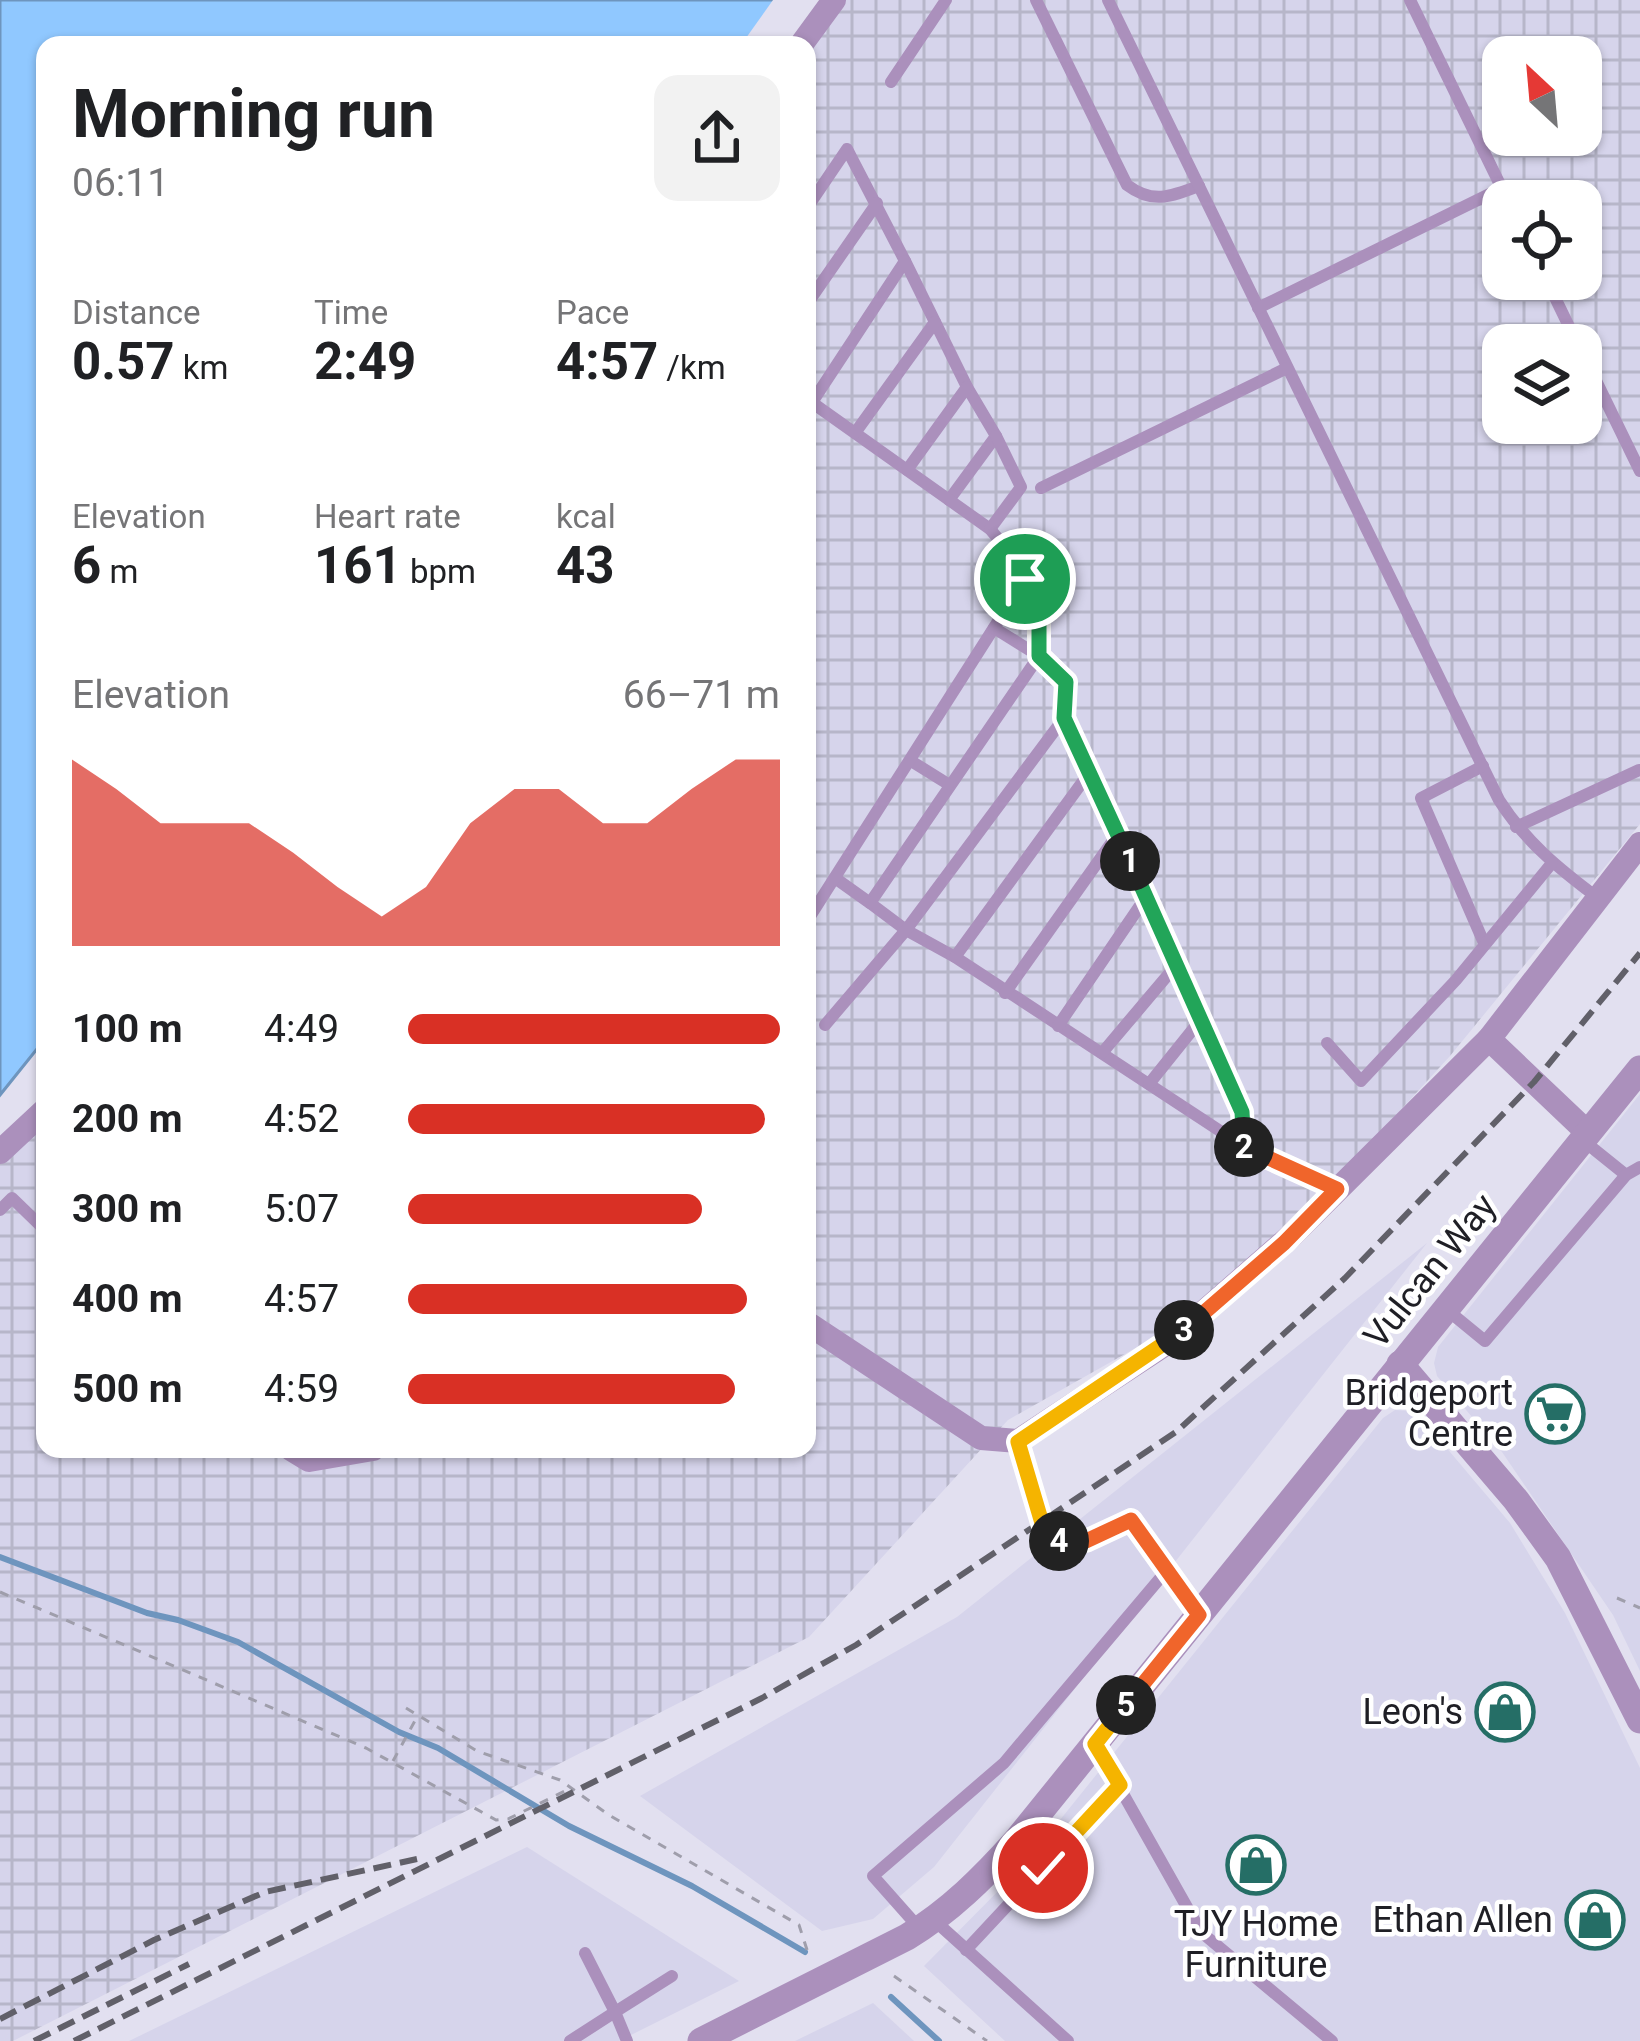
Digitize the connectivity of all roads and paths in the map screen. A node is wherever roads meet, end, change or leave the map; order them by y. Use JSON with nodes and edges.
{"nodes":[{"id":1,"x":834,"y":0,"type":"edge"},
{"id":2,"x":946,"y":0,"type":"edge"},
{"id":3,"x":1036,"y":0,"type":"edge"},
{"id":4,"x":1108,"y":0,"type":"edge"},
{"id":5,"x":1410,"y":0,"type":"edge"},
{"id":6,"x":808,"y":36,"type":"edge"},
{"id":7,"x":891,"y":82,"type":"dead end"},
{"id":8,"x":1498,"y":180,"type":"edge"},
{"id":9,"x":1199,"y":186,"type":"junction"},
{"id":10,"x":816,"y":195,"type":"edge"},
{"id":11,"x":877,"y":203,"type":"junction"},
{"id":12,"x":1482,"y":206,"type":"edge"},
{"id":13,"x":905,"y":261,"type":"junction"},
{"id":14,"x":816,"y":291,"type":"edge"},
{"id":15,"x":1258,"y":308,"type":"junction"},
{"id":16,"x":935,"y":322,"type":"junction"},
{"id":17,"x":1287,"y":368,"type":"junction"},
{"id":18,"x":967,"y":387,"type":"junction"},
{"id":19,"x":1602,"y":393,"type":"edge"},
{"id":20,"x":816,"y":394,"type":"edge"},
{"id":21,"x":816,"y":408,"type":"edge"},
{"id":22,"x":855,"y":433,"type":"junction"},
{"id":23,"x":996,"y":436,"type":"junction"},
{"id":24,"x":908,"y":470,"type":"junction"},
{"id":25,"x":1640,"y":471,"type":"edge"},
{"id":26,"x":1041,"y":488,"type":"dead end"},
{"id":27,"x":949,"y":500,"type":"junction"},
{"id":28,"x":990,"y":529,"type":"junction"},
{"id":29,"x":1025,"y":579,"type":"junction"},
{"id":30,"x":994,"y":628,"type":"junction"},
{"id":31,"x":1039,"y":656,"type":"junction"},
{"id":32,"x":1064,"y":718,"type":"junction"},
{"id":33,"x":911,"y":761,"type":"junction"},
{"id":34,"x":1483,"y":766,"type":"junction"},
{"id":35,"x":1639,"y":770,"type":"edge"},
{"id":36,"x":1089,"y":772,"type":"junction"},
{"id":37,"x":948,"y":784,"type":"junction"},
{"id":38,"x":1516,"y":827,"type":"junction"},
{"id":39,"x":1117,"y":836,"type":"junction"},
{"id":40,"x":1640,"y":844,"type":"edge"},
{"id":41,"x":1552,"y":862,"type":"junction"},
{"id":42,"x":835,"y":878,"type":"junction"},
{"id":43,"x":1148,"y":894,"type":"junction"},
{"id":44,"x":1598,"y":898,"type":"junction"},
{"id":45,"x":870,"y":903,"type":"junction"},
{"id":46,"x":816,"y":906,"type":"edge"},
{"id":47,"x":906,"y":930,"type":"junction"},
{"id":48,"x":1484,"y":943,"type":"junction"},
{"id":49,"x":955,"y":957,"type":"junction"},
{"id":50,"x":1178,"y":963,"type":"junction"},
{"id":51,"x":1005,"y":993,"type":"junction"},
{"id":52,"x":1202,"y":1018,"type":"junction"},
{"id":53,"x":825,"y":1025,"type":"dead end"},
{"id":54,"x":1058,"y":1026,"type":"junction"},
{"id":55,"x":1489,"y":1039,"type":"junction"},
{"id":56,"x":1327,"y":1042,"type":"dead end"},
{"id":57,"x":1102,"y":1053,"type":"junction"},
{"id":58,"x":1640,"y":1069,"type":"edge"},
{"id":59,"x":1149,"y":1084,"type":"junction"},
{"id":60,"x":36,"y":1118,"type":"edge"},
{"id":61,"x":1585,"y":1137,"type":"junction"},
{"id":62,"x":1244,"y":1147,"type":"junction"},
{"id":63,"x":0,"y":1152,"type":"edge"},
{"id":64,"x":1640,"y":1167,"type":"edge"},
{"id":65,"x":1626,"y":1174,"type":"junction"},
{"id":66,"x":1337,"y":1189,"type":"junction"},
{"id":67,"x":0,"y":1210,"type":"edge"},
{"id":68,"x":36,"y":1221,"type":"edge"},
{"id":69,"x":1446,"y":1309,"type":"junction"},
{"id":70,"x":816,"y":1329,"type":"edge"},
{"id":71,"x":1400,"y":1364,"type":"junction"},
{"id":72,"x":1018,"y":1442,"type":"junction"},
{"id":73,"x":1131,"y":1520,"type":"joint"},
{"id":74,"x":1167,"y":1570,"type":"junction"},
{"id":75,"x":0,"y":1593,"type":"edge"},
{"id":76,"x":1617,"y":1598,"type":"dead end"},
{"id":77,"x":1640,"y":1608,"type":"edge"},
{"id":78,"x":1199,"y":1615,"type":"junction"},
{"id":79,"x":406,"y":1708,"type":"dead end"},
{"id":80,"x":418,"y":1716,"type":"junction"},
{"id":81,"x":1640,"y":1720,"type":"edge"},
{"id":82,"x":1095,"y":1744,"type":"junction"},
{"id":83,"x":393,"y":1760,"type":"junction"},
{"id":84,"x":1120,"y":1785,"type":"junction"},
{"id":85,"x":568,"y":1789,"type":"junction"},
{"id":86,"x":927,"y":1924,"type":"junction"},
{"id":87,"x":966,"y":1950,"type":"junction"},
{"id":88,"x":585,"y":1953,"type":"dead end"},
{"id":89,"x":809,"y":1956,"type":"dead end"},
{"id":90,"x":672,"y":1976,"type":"dead end"},
{"id":91,"x":894,"y":1976,"type":"dead end"},
{"id":92,"x":615,"y":2012,"type":"junction"},
{"id":93,"x":570,"y":2041,"type":"edge"},
{"id":94,"x":627,"y":2041,"type":"edge"},
{"id":95,"x":701,"y":2041,"type":"edge"},
{"id":96,"x":986,"y":2041,"type":"edge"},
{"id":97,"x":1067,"y":2041,"type":"edge"},
{"id":98,"x":1332,"y":2041,"type":"edge"}],
"edges":[{"from":1,"to":6,"type":"street"},
{"from":2,"to":7,"type":"lane"},
{"from":3,"to":9,"type":"lane"},
{"from":4,"to":9,"type":"lane"},
{"from":5,"to":8,"type":"lane"},
{"from":9,"to":15,"type":"lane"},
{"from":10,"to":11,"type":"lane"},
{"from":11,"to":13,"type":"lane"},
{"from":11,"to":14,"type":"lane"},
{"from":12,"to":15,"type":"lane"},
{"from":13,"to":16,"type":"lane"},
{"from":13,"to":20,"type":"lane"},
{"from":15,"to":17,"type":"lane"},
{"from":16,"to":18,"type":"lane"},
{"from":16,"to":22,"type":"lane"},
{"from":17,"to":26,"type":"lane"},
{"from":17,"to":34,"type":"lane"},
{"from":18,"to":23,"type":"lane"},
{"from":18,"to":24,"type":"lane"},
{"from":19,"to":25,"type":"lane"},
{"from":21,"to":22,"type":"lane"},
{"from":22,"to":24,"type":"lane"},
{"from":23,"to":27,"type":"lane"},
{"from":23,"to":28,"type":"lane"},
{"from":24,"to":27,"type":"lane"},
{"from":27,"to":28,"type":"lane"},
{"from":28,"to":29,"type":"lane"},
{"from":29,"to":30,"type":"lane"},
{"from":29,"to":31,"type":"lane"},
{"from":30,"to":31,"type":"lane"},
{"from":30,"to":33,"type":"lane"},
{"from":31,"to":32,"type":"lane"},
{"from":31,"to":37,"type":"lane"},
{"from":32,"to":36,"type":"lane"},
{"from":32,"to":47,"type":"lane"},
{"from":33,"to":37,"type":"lane"},
{"from":33,"to":42,"type":"lane"},
{"from":34,"to":38,"type":"lane"},
{"from":34,"to":48,"type":"lane"},
{"from":35,"to":38,"type":"lane"},
{"from":36,"to":39,"type":"lane"},
{"from":36,"to":49,"type":"lane"},
{"from":37,"to":45,"type":"lane"},
{"from":38,"to":41,"type":"lane"},
{"from":39,"to":43,"type":"lane"},
{"from":39,"to":51,"type":"lane"},
{"from":40,"to":44,"type":"street"},
{"from":41,"to":44,"type":"lane"},
{"from":41,"to":48,"type":"lane"},
{"from":42,"to":45,"type":"lane"},
{"from":42,"to":46,"type":"lane"},
{"from":43,"to":50,"type":"lane"},
{"from":43,"to":54,"type":"lane"},
{"from":44,"to":55,"type":"street"},
{"from":45,"to":47,"type":"lane"},
{"from":47,"to":49,"type":"lane"},
{"from":47,"to":53,"type":"lane"},
{"from":48,"to":56,"type":"lane"},
{"from":49,"to":51,"type":"lane"},
{"from":50,"to":52,"type":"lane"},
{"from":50,"to":57,"type":"lane"},
{"from":51,"to":54,"type":"lane"},
{"from":52,"to":59,"type":"lane"},
{"from":52,"to":62,"type":"lane"},
{"from":54,"to":57,"type":"lane"},
{"from":55,"to":61,"type":"street"},
{"from":55,"to":66,"type":"street"},
{"from":57,"to":59,"type":"lane"},
{"from":58,"to":61,"type":"street","name":"Vulcan Way"},
{"from":59,"to":62,"type":"lane"},
{"from":60,"to":63,"type":"street"},
{"from":61,"to":65,"type":"lane"},
{"from":61,"to":69,"type":"street","name":"Vulcan Way"},
{"from":62,"to":66,"type":"lane"},
{"from":64,"to":65,"type":"lane"},
{"from":65,"to":69,"type":"lane"},
{"from":66,"to":72,"type":"street"},
{"from":67,"to":68,"type":"lane"},
{"from":69,"to":71,"type":"street","name":"Vulcan Way"},
{"from":70,"to":72,"type":"street"},
{"from":71,"to":78,"type":"street","name":"Vulcan Way"},
{"from":71,"to":81,"type":"street"},
{"from":72,"to":73,"type":"path"},
{"from":73,"to":74,"type":"lane"},
{"from":74,"to":78,"type":"lane"},
{"from":74,"to":86,"type":"lane"},
{"from":75,"to":83,"type":"path"},
{"from":76,"to":77,"type":"path"},
{"from":78,"to":82,"type":"street","name":"Vulcan Way"},
{"from":79,"to":80,"type":"path"},
{"from":80,"to":83,"type":"path"},
{"from":80,"to":85,"type":"path"},
{"from":82,"to":84,"type":"lane"},
{"from":82,"to":86,"type":"street","name":"Vulcan Way"},
{"from":83,"to":85,"type":"path"},
{"from":84,"to":87,"type":"lane"},
{"from":84,"to":98,"type":"lane"},
{"from":85,"to":89,"type":"path"},
{"from":86,"to":87,"type":"lane"},
{"from":86,"to":95,"type":"street","name":"Vulcan Way"},
{"from":87,"to":97,"type":"lane"},
{"from":88,"to":92,"type":"lane"},
{"from":90,"to":92,"type":"lane"},
{"from":91,"to":96,"type":"path"},
{"from":92,"to":93,"type":"lane"},
{"from":92,"to":94,"type":"lane"}]}
